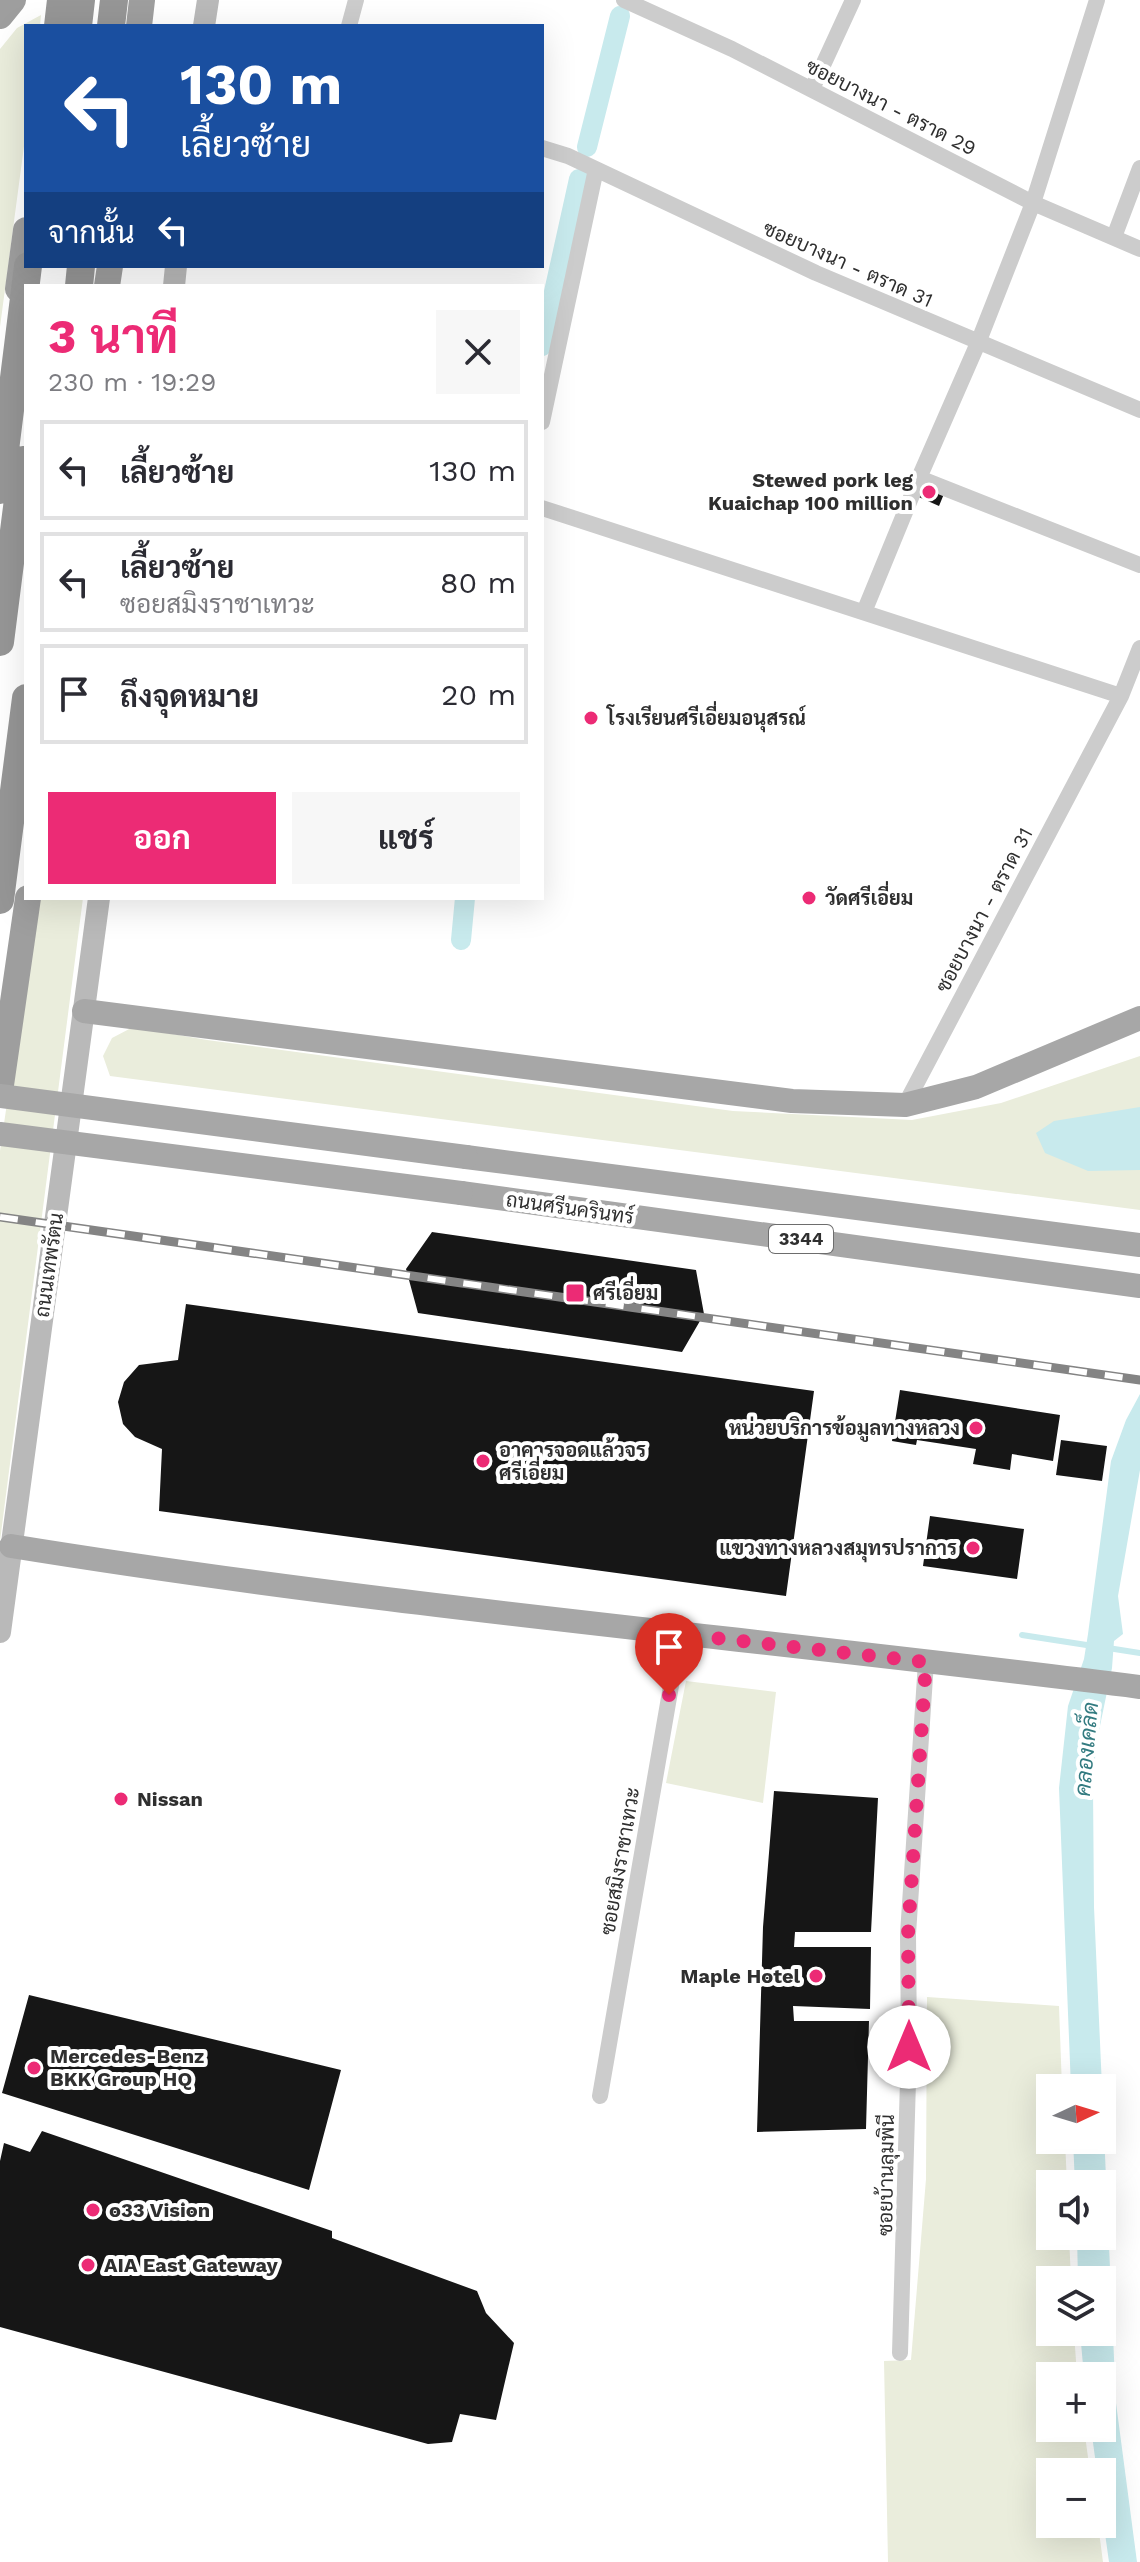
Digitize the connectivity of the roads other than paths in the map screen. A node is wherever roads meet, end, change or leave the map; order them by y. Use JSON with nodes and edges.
{"nodes":[{"id":1,"x":13,"y":0,"type":"edge"},
{"id":2,"x":55,"y":0,"type":"edge"},
{"id":3,"x":61,"y":0,"type":"edge"},
{"id":4,"x":81,"y":0,"type":"edge"},
{"id":5,"x":114,"y":0,"type":"edge"},
{"id":6,"x":142,"y":0,"type":"edge"},
{"id":7,"x":208,"y":0,"type":"edge"},
{"id":8,"x":356,"y":0,"type":"edge"},
{"id":9,"x":624,"y":0,"type":"edge"},
{"id":10,"x":853,"y":0,"type":"edge"},
{"id":11,"x":1097,"y":0,"type":"edge"},
{"id":12,"x":0,"y":16,"type":"edge"},
{"id":13,"x":51,"y":24,"type":"edge"},
{"id":14,"x":58,"y":24,"type":"edge"},
{"id":15,"x":78,"y":24,"type":"edge"},
{"id":16,"x":111,"y":24,"type":"edge"},
{"id":17,"x":139,"y":24,"type":"edge"},
{"id":18,"x":204,"y":24,"type":"edge"},
{"id":19,"x":350,"y":24,"type":"edge"},
{"id":20,"x":812,"y":89,"type":"junction"},
{"id":21,"x":544,"y":149,"type":"edge"},
{"id":22,"x":1140,"y":168,"type":"edge"},
{"id":23,"x":596,"y":169,"type":"junction"},
{"id":24,"x":1033,"y":203,"type":"junction"},
{"id":25,"x":1114,"y":237,"type":"junction"},
{"id":26,"x":24,"y":245,"type":"edge"},
{"id":27,"x":1140,"y":249,"type":"edge"},
{"id":28,"x":24,"y":298,"type":"edge"},
{"id":29,"x":978,"y":343,"type":"junction"},
{"id":30,"x":1140,"y":410,"type":"edge"},
{"id":31,"x":544,"y":413,"type":"edge"},
{"id":32,"x":0,"y":419,"type":"edge"},
{"id":33,"x":24,"y":453,"type":"edge"},
{"id":34,"x":919,"y":478,"type":"junction"},
{"id":35,"x":0,"y":490,"type":"edge"},
{"id":36,"x":544,"y":509,"type":"edge"},
{"id":37,"x":1140,"y":565,"type":"edge"},
{"id":38,"x":864,"y":612,"type":"junction"},
{"id":39,"x":0,"y":642,"type":"edge"},
{"id":40,"x":1140,"y":648,"type":"edge"},
{"id":41,"x":1121,"y":696,"type":"junction"},
{"id":42,"x":24,"y":714,"type":"edge"},
{"id":43,"x":0,"y":900,"type":"edge"},
{"id":44,"x":28,"y":900,"type":"edge"},
{"id":45,"x":99,"y":900,"type":"edge"},
{"id":46,"x":84,"y":1011,"type":"junction"},
{"id":47,"x":1140,"y":1018,"type":"edge"},
{"id":48,"x":0,"y":1094,"type":"edge"},
{"id":49,"x":905,"y":1105,"type":"junction"},
{"id":50,"x":0,"y":1134,"type":"edge"},
{"id":51,"x":1140,"y":1245,"type":"edge"},
{"id":52,"x":1140,"y":1286,"type":"edge"},
{"id":53,"x":11,"y":1546,"type":"junction"},
{"id":54,"x":0,"y":1632,"type":"edge"},
{"id":55,"x":680,"y":1634,"type":"junction"},
{"id":56,"x":926,"y":1662,"type":"junction"},
{"id":57,"x":1129,"y":1686,"type":"edge"},
{"id":58,"x":600,"y":2096,"type":"dead end"},
{"id":59,"x":900,"y":2353,"type":"dead end"}],
"edges":[{"from":1,"to":12,"type":"highway"},
{"from":2,"to":13,"type":"highway"},
{"from":3,"to":14,"type":"highway"},
{"from":4,"to":15,"type":"highway"},
{"from":5,"to":16,"type":"highway"},
{"from":6,"to":17,"type":"highway"},
{"from":7,"to":18,"type":"main road"},
{"from":8,"to":19,"type":"street"},
{"from":9,"to":20,"type":"street","name":"ซอยบางนา - ตราด 29"},
{"from":10,"to":20,"type":"street"},
{"from":11,"to":24,"type":"street"},
{"from":20,"to":24,"type":"street","name":"ซอยบางนา - ตราด 29"},
{"from":21,"to":23,"type":"street","name":"ซอยบางนา - ตราด 31"},
{"from":22,"to":25,"type":"street"},
{"from":23,"to":29,"type":"street","name":"ซอยบางนา - ตราด 31"},
{"from":23,"to":31,"type":"street"},
{"from":24,"to":25,"type":"street","name":"ซอยบางนา - ตราด 29"},
{"from":24,"to":29,"type":"street"},
{"from":25,"to":27,"type":"street","name":"ซอยบางนา - ตราด 29"},
{"from":26,"to":32,"type":"highway"},
{"from":28,"to":35,"type":"highway"},
{"from":29,"to":30,"type":"street","name":"ซอยบางนา - ตราด 31"},
{"from":29,"to":34,"type":"street"},
{"from":33,"to":39,"type":"highway"},
{"from":34,"to":37,"type":"street"},
{"from":34,"to":38,"type":"street"},
{"from":36,"to":38,"type":"street"},
{"from":38,"to":41,"type":"street"},
{"from":40,"to":41,"type":"street","name":"ซอยบางนา - ตราด 31"},
{"from":41,"to":49,"type":"street","name":"ซอยบางนา - ตราด 31"},
{"from":42,"to":43,"type":"highway"},
{"from":44,"to":48,"type":"highway"},
{"from":45,"to":46,"type":"main road","name":"ถนนเทพรัตน"},
{"from":46,"to":49,"type":"main road"},
{"from":46,"to":53,"type":"main road","name":"ถนนเทพรัตน"},
{"from":47,"to":49,"type":"main road"},
{"from":48,"to":51,"type":"main road","name":"ถนนศรีนครินทร์","number":"3344","bridge":true},
{"from":50,"to":52,"type":"main road","name":"ถนนศรีนครินทร์","number":"3344","bridge":true},
{"from":53,"to":54,"type":"main road","name":"ถนนเทพรัตน"},
{"from":53,"to":55,"type":"main road"},
{"from":55,"to":56,"type":"main road"},
{"from":55,"to":58,"type":"street","name":"ซอยสมิงราชาเทวะ"},
{"from":56,"to":57,"type":"main road"},
{"from":56,"to":59,"type":"street","name":"ซอยบ้านลุมพินี"}]}
